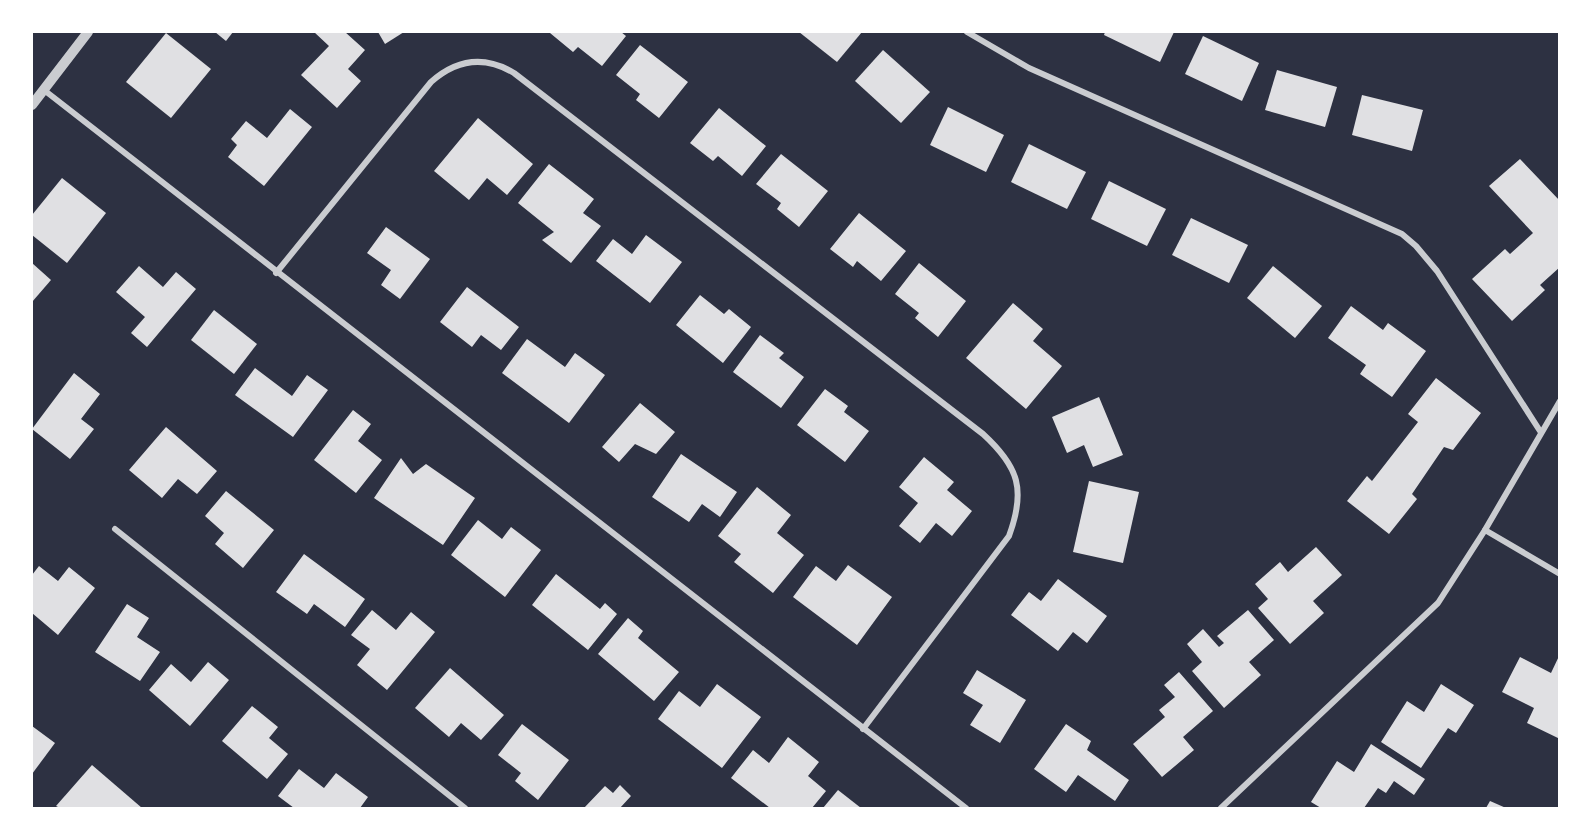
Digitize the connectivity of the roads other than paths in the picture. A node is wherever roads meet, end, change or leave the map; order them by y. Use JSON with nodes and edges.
{"nodes":[{"id":1,"x":88,"y":32,"type":"edge"},
{"id":2,"x":967,"y":32,"type":"edge"},
{"id":3,"x":44,"y":90,"type":"junction"},
{"id":4,"x":32,"y":105,"type":"edge"},
{"id":5,"x":276,"y":273,"type":"junction"},
{"id":6,"x":1560,"y":401,"type":"edge"},
{"id":7,"x":1540,"y":431,"type":"junction"},
{"id":8,"x":115,"y":529,"type":"dead end"},
{"id":9,"x":1485,"y":530,"type":"junction"},
{"id":10,"x":1560,"y":574,"type":"edge"},
{"id":11,"x":863,"y":729,"type":"junction"},
{"id":12,"x":465,"y":808,"type":"edge"},
{"id":13,"x":966,"y":808,"type":"edge"},
{"id":14,"x":1221,"y":808,"type":"edge"}],
"edges":[{"from":1,"to":3,"type":"street"},
{"from":2,"to":7,"type":"street"},
{"from":3,"to":4,"type":"street"},
{"from":3,"to":5,"type":"street"},
{"from":5,"to":11,"type":"street"},
{"from":5,"to":11,"type":"street"},
{"from":6,"to":7,"type":"street"},
{"from":7,"to":9,"type":"street"},
{"from":8,"to":12,"type":"street"},
{"from":9,"to":10,"type":"street"},
{"from":9,"to":14,"type":"street"},
{"from":11,"to":13,"type":"street"}]}
